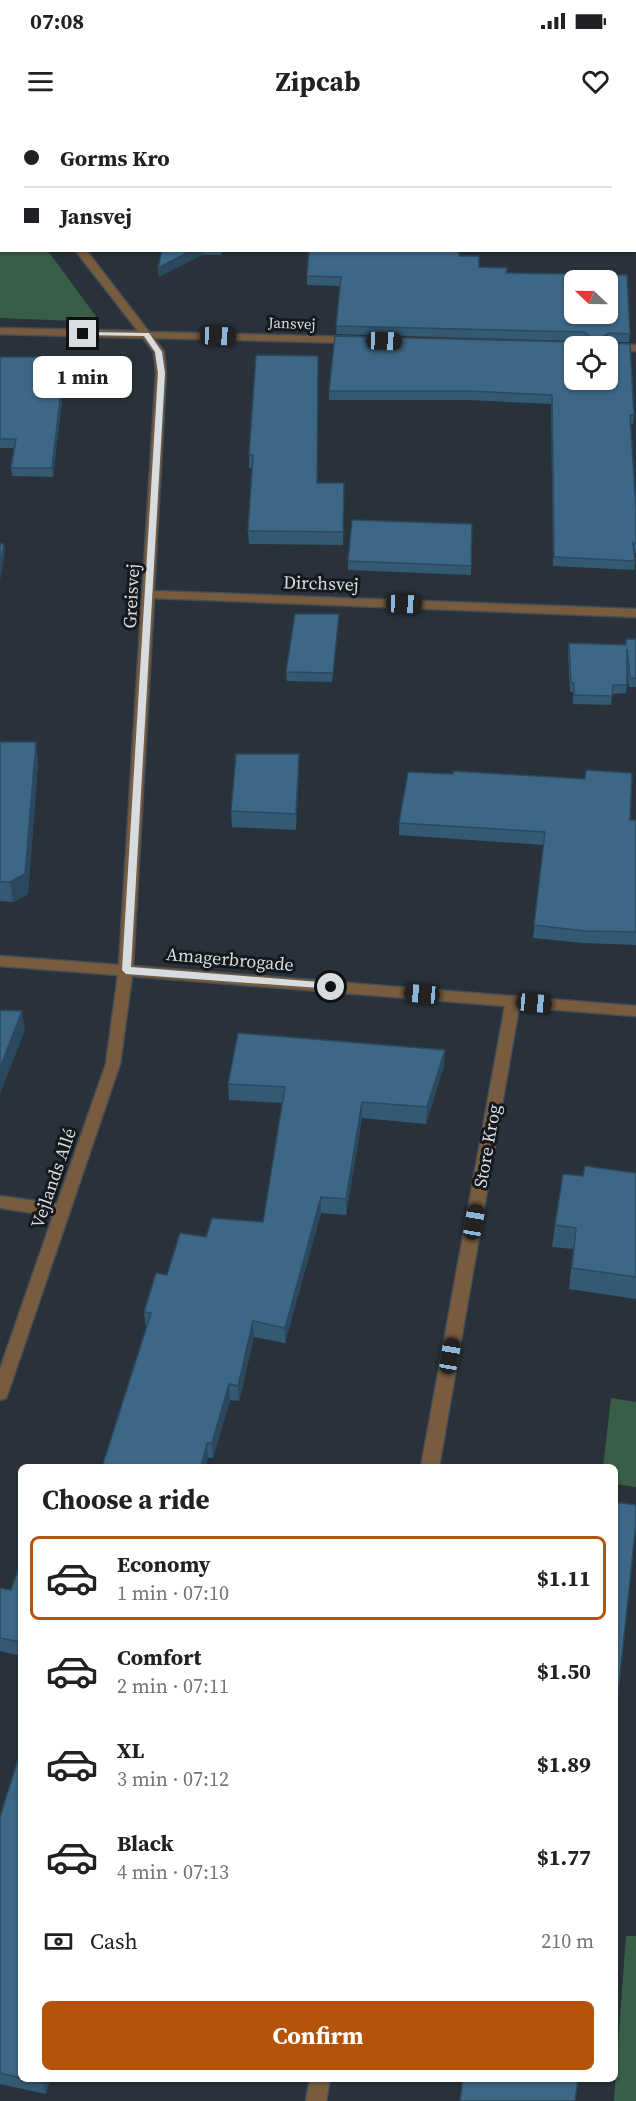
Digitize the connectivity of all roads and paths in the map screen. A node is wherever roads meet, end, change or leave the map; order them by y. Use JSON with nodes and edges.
{"nodes":[{"id":1,"x":83,"y":252,"type":"edge"},
{"id":2,"x":0,"y":332,"type":"edge"},
{"id":3,"x":146,"y":334,"type":"junction"},
{"id":4,"x":372,"y":341,"type":"edge"},
{"id":5,"x":618,"y":347,"type":"edge"},
{"id":6,"x":636,"y":348,"type":"edge"},
{"id":7,"x":149,"y":594,"type":"junction"},
{"id":8,"x":636,"y":613,"type":"edge"},
{"id":9,"x":0,"y":961,"type":"edge"},
{"id":10,"x":126,"y":970,"type":"junction"},
{"id":11,"x":513,"y":1001,"type":"junction"},
{"id":12,"x":636,"y":1011,"type":"edge"},
{"id":13,"x":0,"y":1202,"type":"edge"},
{"id":14,"x":63,"y":1211,"type":"junction"},
{"id":15,"x":0,"y":1393,"type":"edge"},
{"id":16,"x":431,"y":1464,"type":"edge"},
{"id":17,"x":319,"y":2082,"type":"edge"},
{"id":18,"x":316,"y":2101,"type":"edge"}],
"edges":[{"from":1,"to":3,"type":"street","name":"Greisvej"},
{"from":2,"to":3,"type":"street","name":"Jansvej"},
{"from":3,"to":4,"type":"street","name":"Jansvej"},
{"from":3,"to":7,"type":"street","name":"Greisvej"},
{"from":5,"to":6,"type":"street"},
{"from":7,"to":8,"type":"street","name":"Dirchsvej"},
{"from":7,"to":10,"type":"street","name":"Greisvej"},
{"from":9,"to":10,"type":"street","name":"Amagerbrogade"},
{"from":10,"to":11,"type":"street","name":"Amagerbrogade"},
{"from":10,"to":14,"type":"street","name":"Vejlands Allé"},
{"from":11,"to":12,"type":"street","name":"Amagerbrogade"},
{"from":11,"to":16,"type":"street","name":"Store Krog"},
{"from":13,"to":14,"type":"street"},
{"from":14,"to":15,"type":"street","name":"Vejlands Allé"},
{"from":17,"to":18,"type":"street"}]}
